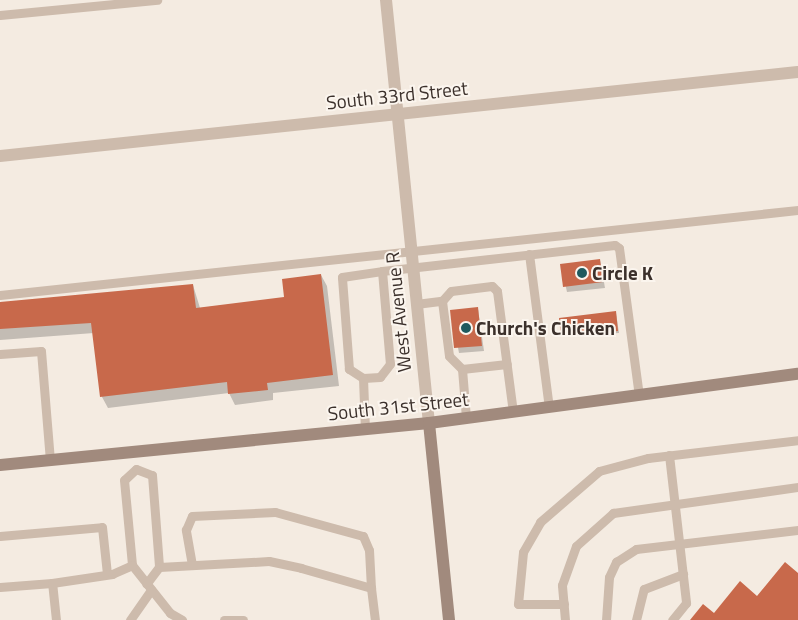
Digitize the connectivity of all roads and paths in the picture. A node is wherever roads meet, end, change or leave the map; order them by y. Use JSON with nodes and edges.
{"nodes":[{"id":1,"x":157,"y":0,"type":"edge"},
{"id":2,"x":386,"y":0,"type":"edge"},
{"id":3,"x":0,"y":15,"type":"edge"},
{"id":4,"x":798,"y":72,"type":"edge"},
{"id":5,"x":396,"y":114,"type":"junction"},
{"id":6,"x":0,"y":156,"type":"edge"},
{"id":7,"x":798,"y":210,"type":"edge"},
{"id":8,"x":410,"y":250,"type":"junction"},
{"id":9,"x":529,"y":254,"type":"junction"},
{"id":10,"x":412,"y":267,"type":"junction"},
{"id":11,"x":382,"y":271,"type":"junction"},
{"id":12,"x":0,"y":295,"type":"edge"},
{"id":13,"x":442,"y":301,"type":"junction"},
{"id":14,"x":416,"y":304,"type":"junction"},
{"id":15,"x":0,"y":354,"type":"edge"},
{"id":16,"x":507,"y":364,"type":"junction"},
{"id":17,"x":462,"y":369,"type":"junction"},
{"id":18,"x":798,"y":374,"type":"edge"},
{"id":19,"x":363,"y":378,"type":"junction"},
{"id":20,"x":638,"y":395,"type":"junction"},
{"id":21,"x":549,"y":407,"type":"junction"},
{"id":22,"x":513,"y":412,"type":"junction"},
{"id":23,"x":466,"y":418,"type":"junction"},
{"id":24,"x":429,"y":423,"type":"junction"},
{"id":25,"x":365,"y":429,"type":"junction"},
{"id":26,"x":798,"y":440,"type":"edge"},
{"id":27,"x":133,"y":452,"type":"junction"},
{"id":28,"x":668,"y":456,"type":"junction"},
{"id":29,"x":50,"y":460,"type":"junction"},
{"id":30,"x":0,"y":465,"type":"edge"},
{"id":31,"x":136,"y":469,"type":"junction"},
{"id":32,"x":798,"y":487,"type":"edge"},
{"id":33,"x":674,"y":503,"type":"junction"},
{"id":34,"x":798,"y":530,"type":"edge"},
{"id":35,"x":0,"y":536,"type":"edge"},
{"id":36,"x":679,"y":544,"type":"junction"},
{"id":37,"x":132,"y":565,"type":"junction"},
{"id":38,"x":192,"y":565,"type":"junction"},
{"id":39,"x":159,"y":567,"type":"junction"},
{"id":40,"x":107,"y":574,"type":"junction"},
{"id":41,"x":683,"y":574,"type":"junction"},
{"id":42,"x":52,"y":583,"type":"junction"},
{"id":43,"x":0,"y":587,"type":"edge"},
{"id":44,"x":148,"y":587,"type":"junction"},
{"id":45,"x":371,"y":588,"type":"junction"},
{"id":46,"x":564,"y":604,"type":"junction"},
{"id":47,"x":56,"y":620,"type":"edge"},
{"id":48,"x":130,"y":620,"type":"edge"},
{"id":49,"x":182,"y":620,"type":"edge"},
{"id":50,"x":224,"y":620,"type":"edge"},
{"id":51,"x":243,"y":620,"type":"edge"},
{"id":52,"x":376,"y":620,"type":"edge"},
{"id":53,"x":449,"y":620,"type":"edge"},
{"id":54,"x":565,"y":620,"type":"edge"},
{"id":55,"x":606,"y":620,"type":"edge"},
{"id":56,"x":636,"y":620,"type":"edge"},
{"id":57,"x":672,"y":620,"type":"edge"}],
"edges":[{"from":1,"to":3,"type":"lane"},
{"from":2,"to":5,"type":"street","name":"West Avenue R"},
{"from":4,"to":5,"type":"street","name":"South 33rd Street"},
{"from":5,"to":6,"type":"street","name":"South 33rd Street"},
{"from":5,"to":8,"type":"street","name":"West Avenue R"},
{"from":7,"to":8,"type":"lane"},
{"from":8,"to":10,"type":"street","name":"West Avenue R"},
{"from":8,"to":12,"type":"lane"},
{"from":9,"to":10,"type":"lane"},
{"from":9,"to":20,"type":"lane"},
{"from":9,"to":21,"type":"lane"},
{"from":10,"to":11,"type":"lane"},
{"from":10,"to":14,"type":"street","name":"West Avenue R"},
{"from":11,"to":19,"type":"lane"},
{"from":11,"to":19,"type":"lane"},
{"from":13,"to":14,"type":"lane"},
{"from":13,"to":16,"type":"lane"},
{"from":13,"to":17,"type":"lane"},
{"from":14,"to":24,"type":"street","name":"West Avenue R"},
{"from":15,"to":29,"type":"lane"},
{"from":16,"to":17,"type":"lane"},
{"from":16,"to":22,"type":"lane"},
{"from":17,"to":23,"type":"lane"},
{"from":18,"to":20,"type":"main road","name":"South 31st Street"},
{"from":19,"to":25,"type":"lane"},
{"from":20,"to":21,"type":"main road","name":"South 31st Street"},
{"from":21,"to":22,"type":"main road","name":"South 31st Street"},
{"from":22,"to":23,"type":"main road","name":"South 31st Street"},
{"from":23,"to":24,"type":"main road","name":"South 31st Street"},
{"from":24,"to":25,"type":"main road","name":"South 31st Street"},
{"from":24,"to":53,"type":"main road","name":"West Avenue R"},
{"from":25,"to":27,"type":"main road","name":"South 31st Street"},
{"from":26,"to":28,"type":"lane"},
{"from":27,"to":29,"type":"main road","name":"South 31st Street"},
{"from":27,"to":31,"type":"lane"},
{"from":28,"to":33,"type":"lane"},
{"from":28,"to":46,"type":"lane"},
{"from":29,"to":30,"type":"main road","name":"South 31st Street"},
{"from":31,"to":37,"type":"lane"},
{"from":31,"to":39,"type":"lane"},
{"from":32,"to":33,"type":"lane"},
{"from":33,"to":36,"type":"lane"},
{"from":33,"to":46,"type":"lane"},
{"from":34,"to":36,"type":"lane"},
{"from":35,"to":40,"type":"lane"},
{"from":36,"to":41,"type":"lane"},
{"from":36,"to":55,"type":"lane"},
{"from":37,"to":40,"type":"lane"},
{"from":37,"to":44,"type":"lane"},
{"from":38,"to":39,"type":"lane"},
{"from":38,"to":45,"type":"lane"},
{"from":38,"to":45,"type":"lane"},
{"from":39,"to":44,"type":"lane"},
{"from":40,"to":42,"type":"lane"},
{"from":41,"to":56,"type":"lane"},
{"from":41,"to":57,"type":"lane"},
{"from":42,"to":43,"type":"lane"},
{"from":42,"to":47,"type":"lane"},
{"from":44,"to":48,"type":"lane"},
{"from":44,"to":49,"type":"lane"},
{"from":45,"to":52,"type":"lane"},
{"from":46,"to":54,"type":"lane"},
{"from":50,"to":51,"type":"lane"}]}
